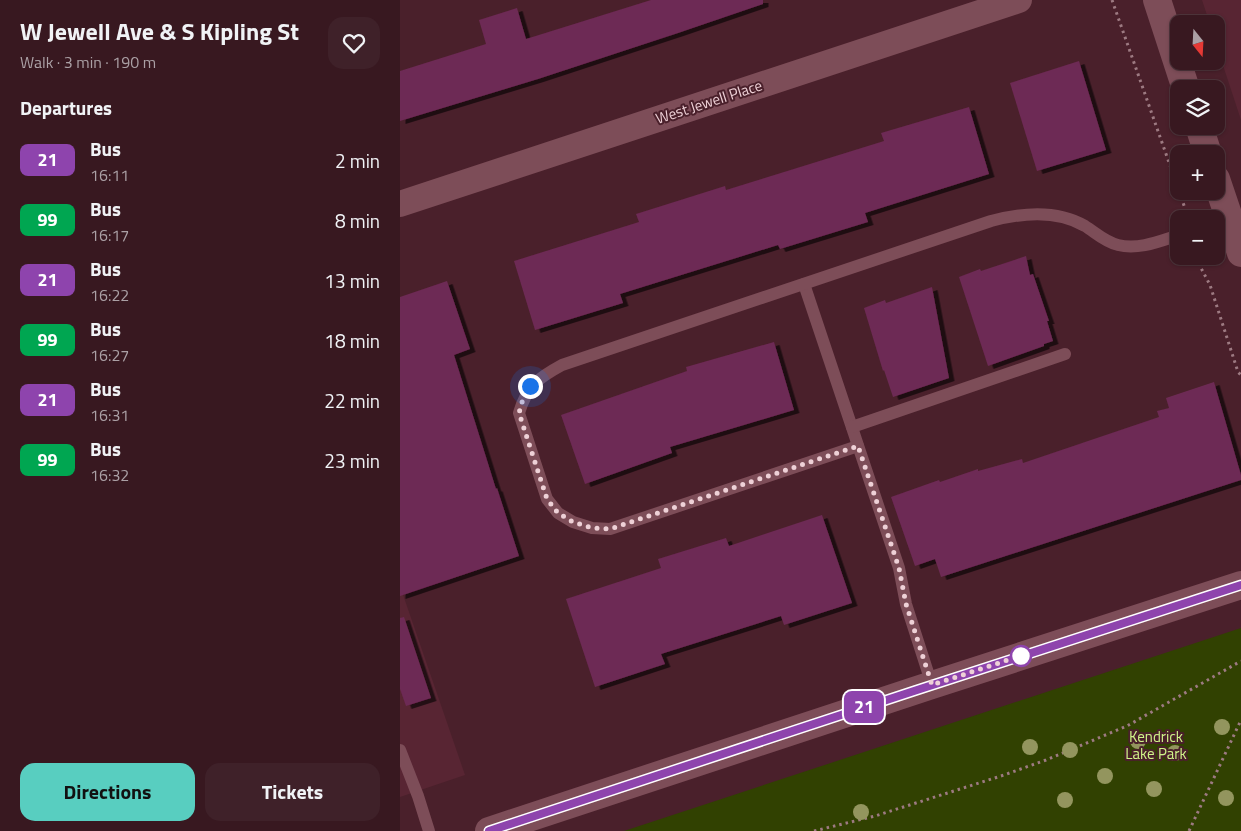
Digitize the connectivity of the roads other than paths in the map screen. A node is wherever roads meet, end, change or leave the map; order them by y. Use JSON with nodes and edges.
{"nodes":[{"id":1,"x":1019,"y":0,"type":"edge"},
{"id":2,"x":1157,"y":0,"type":"edge"},
{"id":3,"x":1183,"y":80,"type":"edge"},
{"id":4,"x":1222,"y":200,"type":"edge"},
{"id":5,"x":400,"y":204,"type":"edge"},
{"id":6,"x":1226,"y":213,"type":"edge"},
{"id":7,"x":1170,"y":238,"type":"edge"},
{"id":8,"x":1241,"y":253,"type":"edge"},
{"id":9,"x":804,"y":284,"type":"junction"},
{"id":10,"x":1065,"y":354,"type":"dead end"},
{"id":11,"x":852,"y":426,"type":"junction"},
{"id":12,"x":858,"y":446,"type":"junction"},
{"id":13,"x":1241,"y":585,"type":"edge"},
{"id":14,"x":932,"y":685,"type":"junction"},
{"id":15,"x":400,"y":750,"type":"edge"},
{"id":16,"x":429,"y":831,"type":"edge"},
{"id":17,"x":489,"y":831,"type":"edge"}],
"edges":[{"from":1,"to":5,"type":"street","name":"West Jewell Place"},
{"from":2,"to":3,"type":"main road"},
{"from":4,"to":6,"type":"main road"},
{"from":6,"to":8,"type":"main road"},
{"from":7,"to":9,"type":"lane"},
{"from":9,"to":11,"type":"lane"},
{"from":9,"to":12,"type":"lane"},
{"from":10,"to":11,"type":"lane"},
{"from":11,"to":12,"type":"lane"},
{"from":12,"to":14,"type":"lane"},
{"from":13,"to":14,"type":"main road"},
{"from":14,"to":17,"type":"main road"},
{"from":15,"to":16,"type":"lane"}]}
